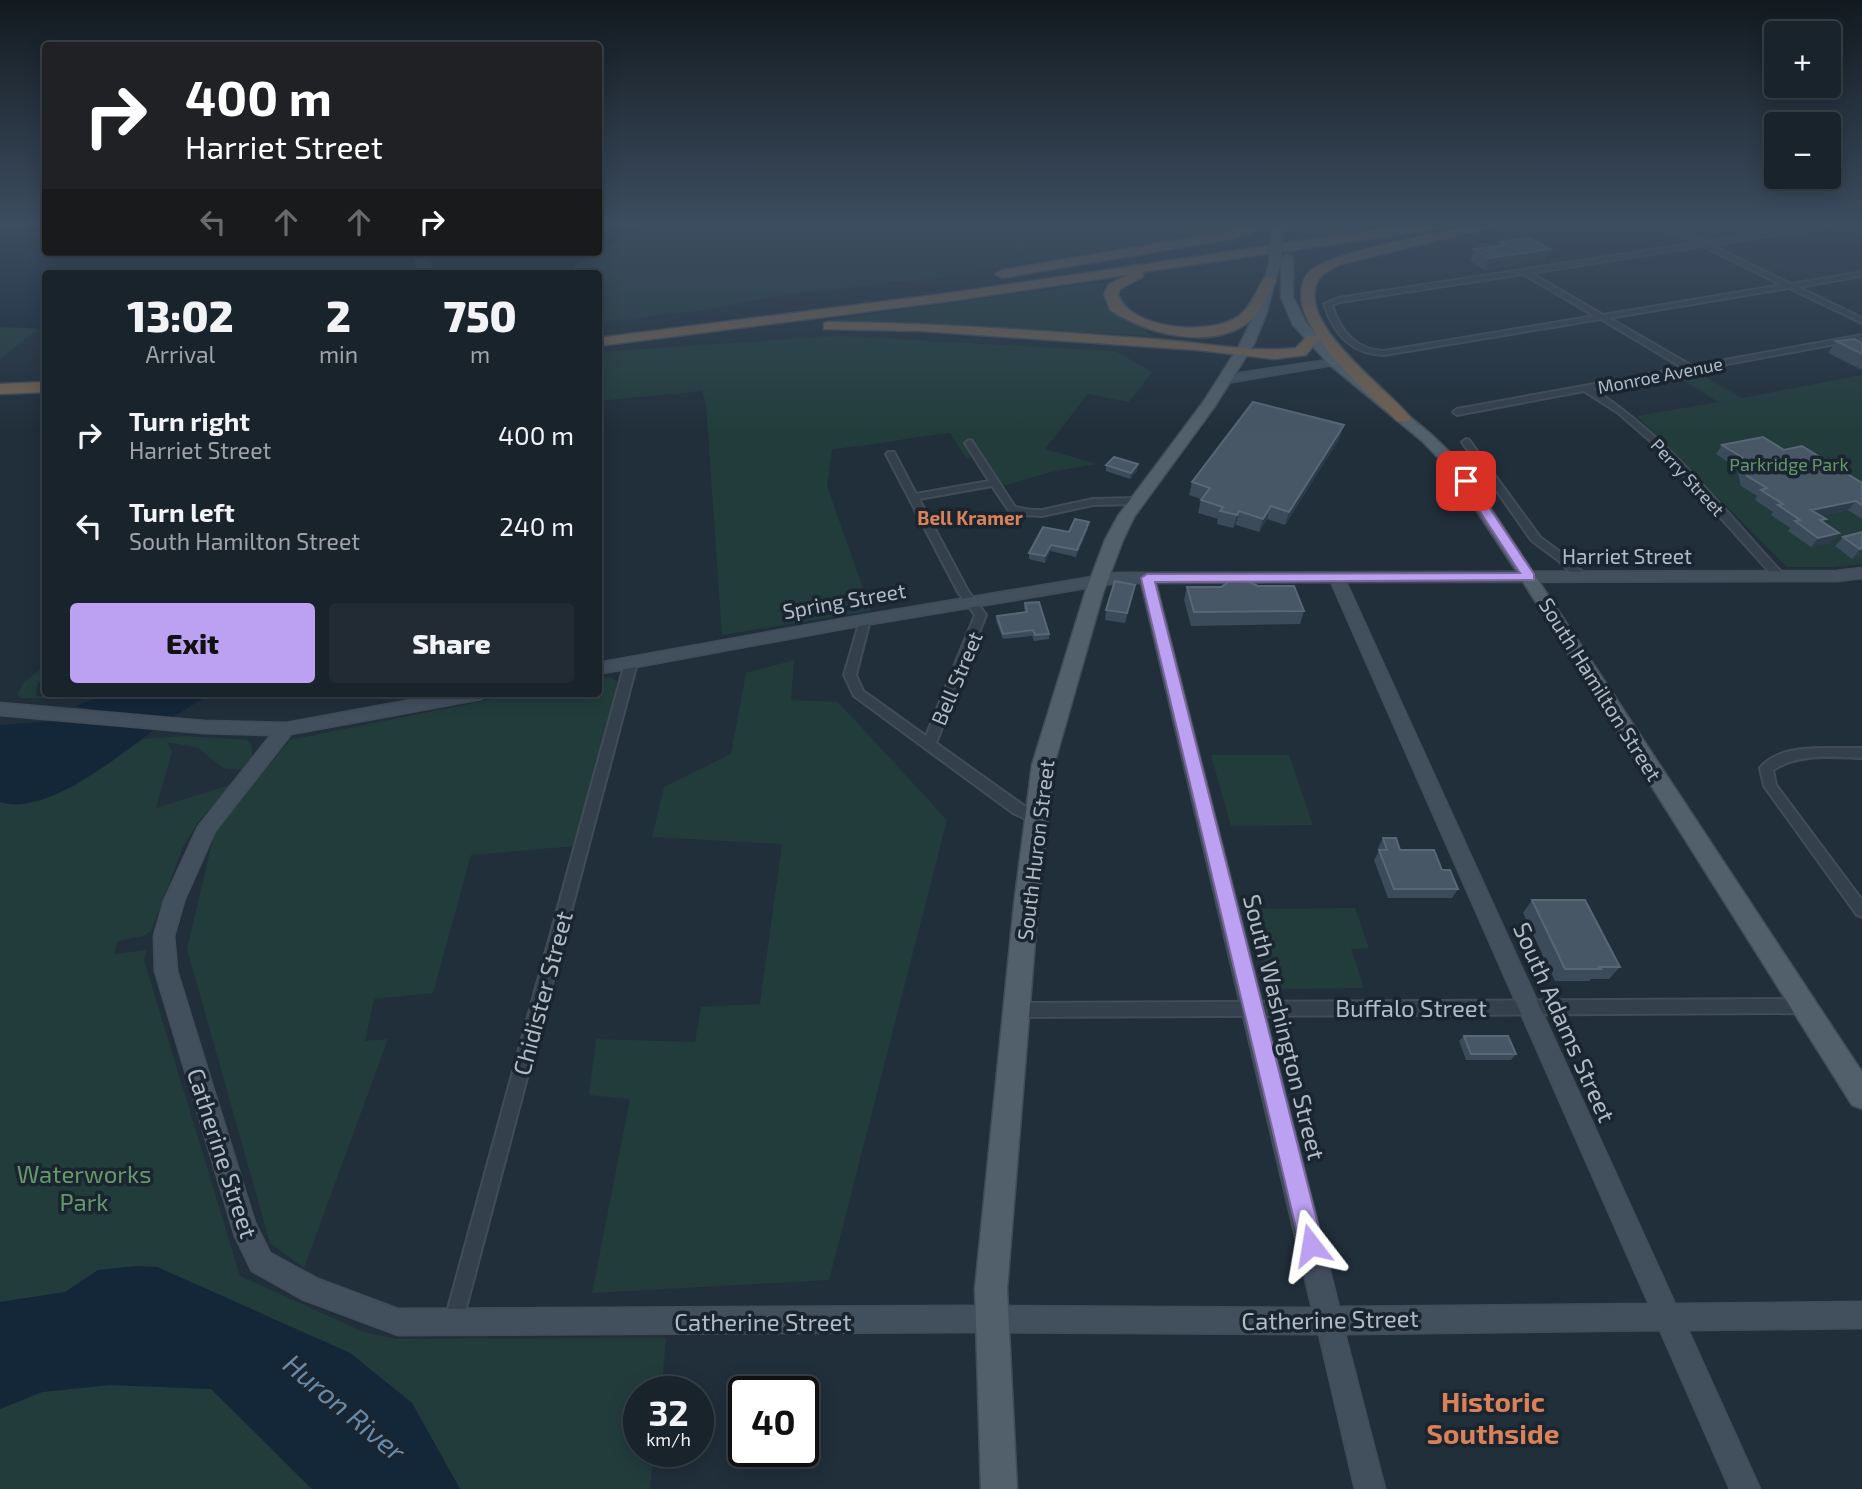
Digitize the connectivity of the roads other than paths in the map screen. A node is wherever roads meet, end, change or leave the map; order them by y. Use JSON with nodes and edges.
{"nodes":[{"id":1,"x":883,"y":292,"type":"edge"},
{"id":2,"x":914,"y":292,"type":"edge"},
{"id":3,"x":976,"y":292,"type":"edge"},
{"id":4,"x":1112,"y":292,"type":"edge"},
{"id":5,"x":1262,"y":292,"type":"edge"},
{"id":6,"x":1266,"y":292,"type":"edge"},
{"id":7,"x":1288,"y":292,"type":"edge"},
{"id":8,"x":1306,"y":292,"type":"edge"},
{"id":9,"x":1399,"y":292,"type":"edge"},
{"id":10,"x":1561,"y":292,"type":"edge"},
{"id":11,"x":1751,"y":292,"type":"edge"},
{"id":12,"x":1803,"y":292,"type":"edge"},
{"id":13,"x":771,"y":313,"type":"junction"},
{"id":14,"x":1603,"y":317,"type":"junction"},
{"id":15,"x":1862,"y":321,"type":"edge"},
{"id":16,"x":602,"y":333,"type":"edge"},
{"id":17,"x":1862,"y":337,"type":"edge"},
{"id":18,"x":1312,"y":339,"type":"junction"},
{"id":19,"x":602,"y":342,"type":"edge"},
{"id":20,"x":602,"y":342,"type":"edge"},
{"id":21,"x":1242,"y":351,"type":"junction"},
{"id":22,"x":1335,"y":362,"type":"junction"},
{"id":23,"x":1691,"y":369,"type":"junction"},
{"id":24,"x":42,"y":377,"type":"edge"},
{"id":25,"x":1226,"y":379,"type":"junction"},
{"id":26,"x":0,"y":380,"type":"edge"},
{"id":27,"x":42,"y":387,"type":"edge"},
{"id":28,"x":1587,"y":388,"type":"junction"},
{"id":29,"x":0,"y":389,"type":"edge"},
{"id":30,"x":1457,"y":412,"type":"dead end"},
{"id":31,"x":1403,"y":418,"type":"junction"},
{"id":32,"x":1466,"y":442,"type":"dead end"},
{"id":33,"x":969,"y":443,"type":"dead end"},
{"id":34,"x":891,"y":454,"type":"dead end"},
{"id":35,"x":995,"y":483,"type":"junction"},
{"id":36,"x":913,"y":497,"type":"junction"},
{"id":37,"x":1137,"y":501,"type":"junction"},
{"id":38,"x":1862,"y":573,"type":"edge"},
{"id":39,"x":1580,"y":576,"type":"junction"},
{"id":40,"x":1779,"y":576,"type":"junction"},
{"id":41,"x":1336,"y":577,"type":"junction"},
{"id":42,"x":1530,"y":577,"type":"junction"},
{"id":43,"x":1147,"y":578,"type":"junction"},
{"id":44,"x":1098,"y":580,"type":"junction"},
{"id":45,"x":972,"y":601,"type":"junction"},
{"id":46,"x":865,"y":620,"type":"junction"},
{"id":47,"x":631,"y":663,"type":"junction"},
{"id":48,"x":602,"y":668,"type":"edge"},
{"id":49,"x":459,"y":697,"type":"edge"},
{"id":50,"x":0,"y":709,"type":"edge"},
{"id":51,"x":286,"y":729,"type":"junction"},
{"id":52,"x":929,"y":744,"type":"junction"},
{"id":53,"x":1862,"y":753,"type":"edge"},
{"id":54,"x":1037,"y":819,"type":"junction"},
{"id":55,"x":1862,"y":911,"type":"edge"},
{"id":56,"x":1528,"y":1006,"type":"junction"},
{"id":57,"x":1804,"y":1006,"type":"junction"},
{"id":58,"x":1254,"y":1009,"type":"junction"},
{"id":59,"x":1017,"y":1010,"type":"junction"},
{"id":60,"x":1862,"y":1096,"type":"edge"},
{"id":61,"x":1668,"y":1315,"type":"junction"},
{"id":62,"x":1862,"y":1315,"type":"edge"},
{"id":63,"x":992,"y":1319,"type":"junction"},
{"id":64,"x":1330,"y":1320,"type":"junction"},
{"id":65,"x":453,"y":1323,"type":"junction"},
{"id":66,"x":999,"y":1489,"type":"edge"},
{"id":67,"x":1370,"y":1489,"type":"edge"},
{"id":68,"x":1745,"y":1489,"type":"edge"}],
"edges":[{"from":1,"to":13,"type":"highway"},
{"from":2,"to":13,"type":"highway"},
{"from":3,"to":19,"type":"highway"},
{"from":4,"to":5,"type":"highway"},
{"from":6,"to":21,"type":"main road","name":"South Huron Street"},
{"from":7,"to":18,"type":"main road","name":"South Hamilton Street"},
{"from":8,"to":31,"type":"highway"},
{"from":9,"to":14,"type":"street"},
{"from":10,"to":14,"type":"street"},
{"from":11,"to":14,"type":"street"},
{"from":12,"to":15,"type":"street"},
{"from":13,"to":16,"type":"highway"},
{"from":14,"to":23,"type":"street"},
{"from":17,"to":23,"type":"street","name":"Monroe Avenue"},
{"from":18,"to":21,"type":"highway"},
{"from":18,"to":22,"type":"main road","name":"South Hamilton Street"},
{"from":20,"to":21,"type":"highway"},
{"from":21,"to":25,"type":"main road","name":"South Huron Street"},
{"from":22,"to":25,"type":"street"},
{"from":22,"to":31,"type":"main road","name":"South Hamilton Street"},
{"from":23,"to":28,"type":"street","name":"Monroe Avenue"},
{"from":24,"to":26,"type":"highway"},
{"from":25,"to":37,"type":"main road","name":"South Huron Street"},
{"from":27,"to":29,"type":"highway"},
{"from":28,"to":30,"type":"street","name":"Monroe Avenue"},
{"from":28,"to":40,"type":"street","name":"Perry Street"},
{"from":31,"to":42,"type":"main road","name":"South Hamilton Street"},
{"from":32,"to":39,"type":"street"},
{"from":33,"to":35,"type":"street"},
{"from":34,"to":36,"type":"street","name":"Bell Street"},
{"from":35,"to":36,"type":"street"},
{"from":35,"to":37,"type":"street"},
{"from":36,"to":45,"type":"street","name":"Bell Street"},
{"from":37,"to":44,"type":"main road","name":"South Huron Street"},
{"from":38,"to":40,"type":"street","name":"Harriet Street"},
{"from":39,"to":40,"type":"street","name":"Harriet Street"},
{"from":39,"to":42,"type":"street","name":"Harriet Street"},
{"from":41,"to":42,"type":"street","name":"Harriet Street"},
{"from":41,"to":43,"type":"street","name":"Harriet Street"},
{"from":41,"to":56,"type":"street","name":"South Adams Street"},
{"from":42,"to":57,"type":"main road","name":"South Hamilton Street"},
{"from":43,"to":44,"type":"street","name":"Harriet Street"},
{"from":43,"to":58,"type":"street","name":"South Washington Street"},
{"from":44,"to":45,"type":"street","name":"Spring Street"},
{"from":44,"to":54,"type":"main road","name":"South Huron Street"},
{"from":45,"to":46,"type":"street","name":"Spring Street"},
{"from":45,"to":52,"type":"street","name":"Bell Street"},
{"from":46,"to":47,"type":"street","name":"Spring Street"},
{"from":46,"to":52,"type":"street"},
{"from":47,"to":48,"type":"street","name":"Spring Street"},
{"from":47,"to":65,"type":"street","name":"Chidister Street"},
{"from":49,"to":51,"type":"street"},
{"from":50,"to":51,"type":"street"},
{"from":51,"to":65,"type":"street","name":"Catherine Street"},
{"from":52,"to":54,"type":"street"},
{"from":53,"to":55,"type":"street"},
{"from":54,"to":59,"type":"main road","name":"South Huron Street"},
{"from":56,"to":57,"type":"street","name":"Buffalo Street"},
{"from":56,"to":58,"type":"street","name":"Buffalo Street"},
{"from":56,"to":61,"type":"street","name":"South Adams Street"},
{"from":57,"to":60,"type":"main road","name":"South Hamilton Street"},
{"from":58,"to":59,"type":"street","name":"Buffalo Street"},
{"from":58,"to":64,"type":"street","name":"South Washington Street"},
{"from":59,"to":63,"type":"main road","name":"South Huron Street"},
{"from":61,"to":62,"type":"street","name":"Catherine Street"},
{"from":61,"to":64,"type":"street","name":"Catherine Street"},
{"from":61,"to":68,"type":"street","name":"South Adams Street"},
{"from":63,"to":64,"type":"street","name":"Catherine Street"},
{"from":63,"to":65,"type":"street","name":"Catherine Street"},
{"from":63,"to":66,"type":"main road","name":"South Huron Street"},
{"from":64,"to":67,"type":"street","name":"South Washington Street"}]}
